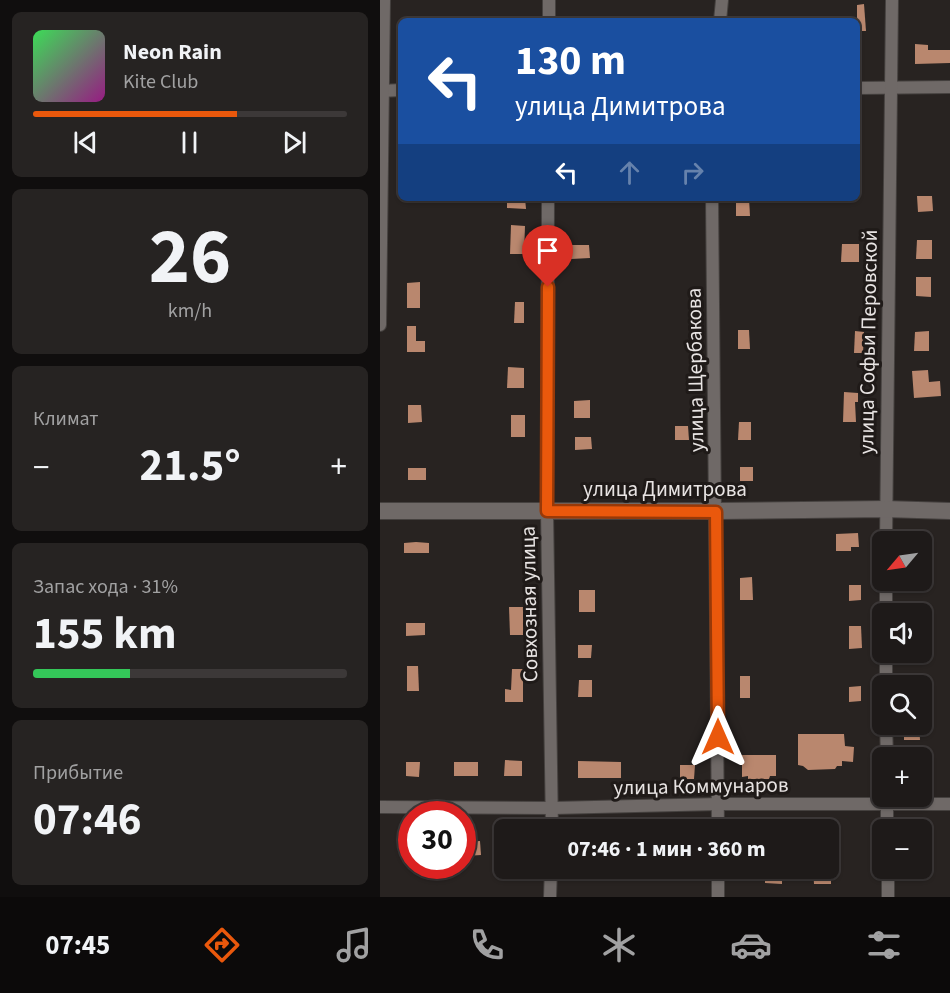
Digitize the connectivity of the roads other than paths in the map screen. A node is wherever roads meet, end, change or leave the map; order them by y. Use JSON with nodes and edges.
{"nodes":[{"id":1,"x":384,"y":0,"type":"edge"},
{"id":2,"x":549,"y":0,"type":"edge"},
{"id":3,"x":722,"y":0,"type":"edge"},
{"id":4,"x":892,"y":0,"type":"edge"},
{"id":5,"x":549,"y":18,"type":"edge"},
{"id":6,"x":720,"y":18,"type":"edge"},
{"id":7,"x":950,"y":87,"type":"edge"},
{"id":8,"x":860,"y":88,"type":"edge"},
{"id":9,"x":891,"y":88,"type":"junction"},
{"id":10,"x":398,"y":90,"type":"edge"},
{"id":11,"x":382,"y":91,"type":"edge"},
{"id":12,"x":548,"y":201,"type":"edge"},
{"id":13,"x":712,"y":201,"type":"edge"},
{"id":14,"x":380,"y":325,"type":"edge"},
{"id":15,"x":885,"y":509,"type":"junction"},
{"id":16,"x":380,"y":511,"type":"edge"},
{"id":17,"x":547,"y":511,"type":"junction"},
{"id":18,"x":950,"y":511,"type":"edge"},
{"id":19,"x":716,"y":512,"type":"junction"},
{"id":20,"x":886,"y":531,"type":"edge"},
{"id":21,"x":872,"y":800,"type":"edge"},
{"id":22,"x":932,"y":803,"type":"edge"},
{"id":23,"x":719,"y":804,"type":"junction"},
{"id":24,"x":950,"y":804,"type":"edge"},
{"id":25,"x":380,"y":807,"type":"edge"},
{"id":26,"x":553,"y":808,"type":"junction"},
{"id":27,"x":552,"y":819,"type":"edge"},
{"id":28,"x":718,"y":819,"type":"edge"},
{"id":29,"x":551,"y":879,"type":"edge"},
{"id":30,"x":718,"y":879,"type":"edge"},
{"id":31,"x":887,"y":879,"type":"edge"},
{"id":32,"x":550,"y":897,"type":"edge"},
{"id":33,"x":718,"y":897,"type":"edge"},
{"id":34,"x":888,"y":897,"type":"edge"}],
"edges":[{"from":1,"to":11,"type":"street"},
{"from":2,"to":5,"type":"street"},
{"from":3,"to":6,"type":"street"},
{"from":4,"to":9,"type":"street","name":"улица Софьи Перовской"},
{"from":7,"to":9,"type":"street"},
{"from":8,"to":9,"type":"street"},
{"from":9,"to":15,"type":"street","name":"улица Софьи Перовской"},
{"from":10,"to":11,"type":"street"},
{"from":11,"to":14,"type":"street"},
{"from":12,"to":17,"type":"street","name":"Совхозная улица"},
{"from":13,"to":19,"type":"street","name":"улица Щербакова"},
{"from":15,"to":18,"type":"street","name":"улица Димитрова"},
{"from":15,"to":19,"type":"street","name":"улица Димитрова"},
{"from":15,"to":20,"type":"street","name":"улица Софьи Перовской"},
{"from":16,"to":17,"type":"street","name":"улица Димитрова"},
{"from":17,"to":19,"type":"street","name":"улица Димитрова"},
{"from":17,"to":26,"type":"street","name":"Совхозная улица"},
{"from":19,"to":23,"type":"street","name":"улица Щербакова"},
{"from":21,"to":23,"type":"street","name":"улица Коммунаров"},
{"from":22,"to":24,"type":"street","name":"улица Коммунаров"},
{"from":23,"to":26,"type":"street","name":"улица Коммунаров"},
{"from":23,"to":28,"type":"street","name":"улица Щербакова"},
{"from":25,"to":26,"type":"street","name":"улица Коммунаров"},
{"from":26,"to":27,"type":"street","name":"Совхозная улица"},
{"from":29,"to":32,"type":"street"},
{"from":30,"to":33,"type":"street"},
{"from":31,"to":34,"type":"street"}]}
